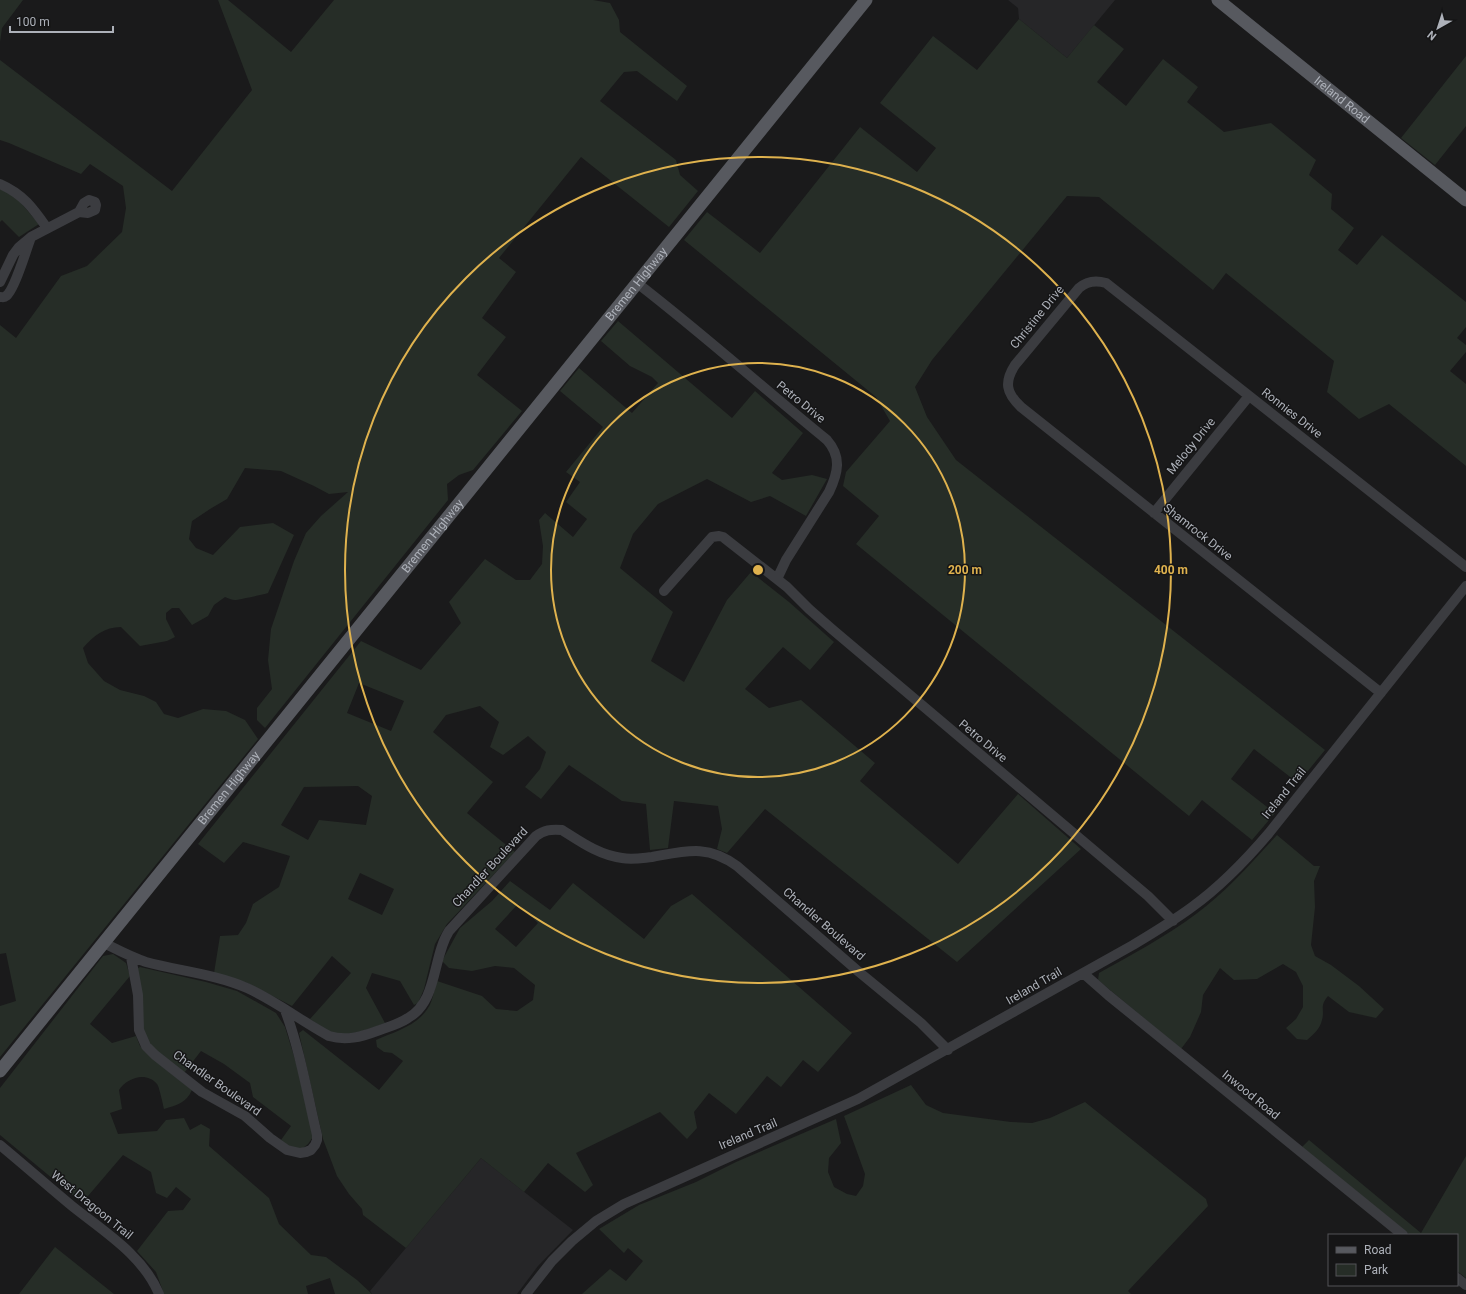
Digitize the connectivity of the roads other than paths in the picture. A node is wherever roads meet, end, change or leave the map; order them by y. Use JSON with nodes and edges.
{"nodes":[{"id":1,"x":866,"y":0,"type":"edge"},
{"id":2,"x":1218,"y":0,"type":"edge"},
{"id":3,"x":0,"y":184,"type":"edge"},
{"id":4,"x":1466,"y":200,"type":"edge"},
{"id":5,"x":79,"y":212,"type":"dead end"},
{"id":6,"x":47,"y":228,"type":"junction"},
{"id":7,"x":31,"y":237,"type":"junction"},
{"id":8,"x":1100,"y":281,"type":"joint"},
{"id":9,"x":0,"y":282,"type":"edge"},
{"id":10,"x":637,"y":283,"type":"junction"},
{"id":11,"x":0,"y":297,"type":"edge"},
{"id":12,"x":1007,"y":385,"type":"joint"},
{"id":13,"x":1249,"y":396,"type":"junction"},
{"id":14,"x":1154,"y":513,"type":"junction"},
{"id":15,"x":1466,"y":568,"type":"edge"},
{"id":16,"x":777,"y":579,"type":"junction"},
{"id":17,"x":1466,"y":586,"type":"edge"},
{"id":18,"x":664,"y":591,"type":"dead end"},
{"id":19,"x":1381,"y":692,"type":"junction"},
{"id":20,"x":1173,"y":921,"type":"junction"},
{"id":21,"x":104,"y":943,"type":"junction"},
{"id":22,"x":130,"y":957,"type":"junction"},
{"id":23,"x":1083,"y":973,"type":"junction"},
{"id":24,"x":285,"y":1010,"type":"junction"},
{"id":25,"x":948,"y":1050,"type":"junction"},
{"id":26,"x":0,"y":1071,"type":"edge"},
{"id":27,"x":0,"y":1145,"type":"edge"},
{"id":28,"x":1403,"y":1234,"type":"edge"},
{"id":29,"x":1458,"y":1279,"type":"edge"},
{"id":30,"x":1466,"y":1285,"type":"edge"},
{"id":31,"x":158,"y":1294,"type":"edge"},
{"id":32,"x":526,"y":1294,"type":"edge"}],
"edges":[{"from":1,"to":10,"type":"main road","name":"Bremen Highway"},
{"from":2,"to":4,"type":"main road","name":"Ireland Road"},
{"from":3,"to":6,"type":"street"},
{"from":5,"to":6,"type":"street"},
{"from":6,"to":7,"type":"street"},
{"from":7,"to":9,"type":"street"},
{"from":7,"to":11,"type":"street"},
{"from":8,"to":12,"type":"street","name":"Christine Drive"},
{"from":8,"to":13,"type":"street","name":"Ronnies Drive"},
{"from":10,"to":16,"type":"street","name":"Petro Drive"},
{"from":10,"to":21,"type":"main road","name":"Bremen Highway"},
{"from":12,"to":14,"type":"street","name":"Shamrock Drive"},
{"from":13,"to":14,"type":"street","name":"Melody Drive"},
{"from":13,"to":15,"type":"street","name":"Ronnies Drive"},
{"from":14,"to":19,"type":"street","name":"Shamrock Drive"},
{"from":16,"to":18,"type":"street","name":"Petro Drive"},
{"from":16,"to":20,"type":"street","name":"Petro Drive"},
{"from":17,"to":19,"type":"street","name":"Ireland Trail"},
{"from":19,"to":20,"type":"street","name":"Ireland Trail"},
{"from":20,"to":23,"type":"street","name":"Ireland Trail"},
{"from":21,"to":22,"type":"street","name":"Chandler Boulevard"},
{"from":21,"to":26,"type":"main road","name":"Bremen Highway"},
{"from":22,"to":24,"type":"street","name":"Chandler Boulevard"},
{"from":22,"to":24,"type":"street","name":"Chandler Boulevard"},
{"from":23,"to":25,"type":"street","name":"Ireland Trail"},
{"from":23,"to":28,"type":"street","name":"Inwood Road"},
{"from":24,"to":25,"type":"street","name":"Chandler Boulevard"},
{"from":25,"to":32,"type":"street","name":"Ireland Trail"},
{"from":27,"to":31,"type":"street","name":"West Dragoon Trail"},
{"from":29,"to":30,"type":"street"}]}
